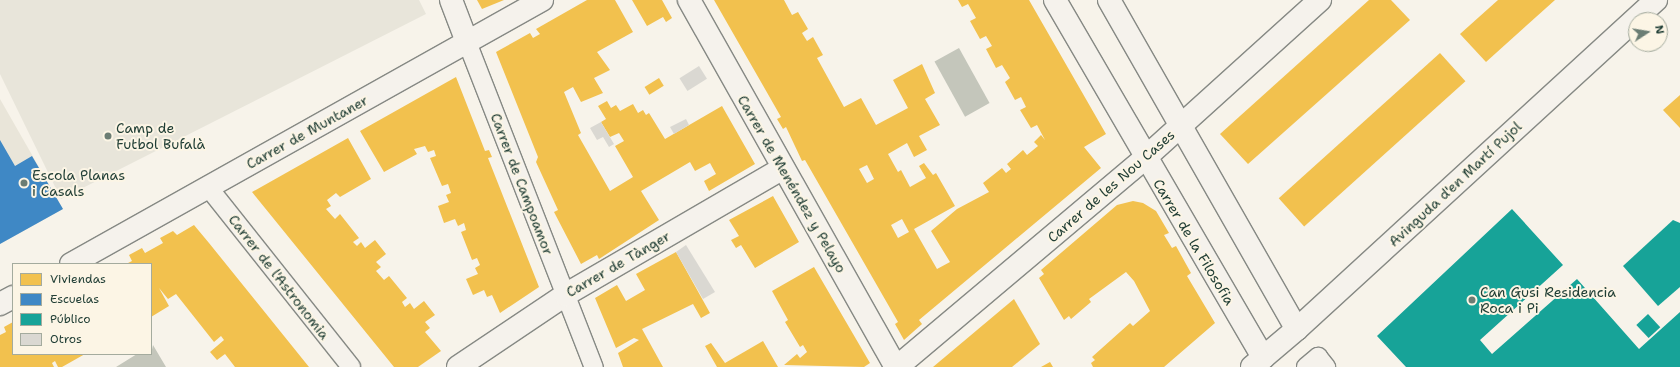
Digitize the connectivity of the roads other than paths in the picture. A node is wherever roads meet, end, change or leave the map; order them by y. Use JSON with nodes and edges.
{"nodes":[{"id":1,"x":451,"y":0,"type":"edge"},
{"id":2,"x":542,"y":0,"type":"edge"},
{"id":3,"x":689,"y":0,"type":"edge"},
{"id":4,"x":1055,"y":0,"type":"edge"},
{"id":5,"x":1110,"y":0,"type":"edge"},
{"id":6,"x":1320,"y":0,"type":"edge"},
{"id":7,"x":1656,"y":0,"type":"edge"},
{"id":8,"x":467,"y":42,"type":"junction"},
{"id":9,"x":1181,"y":125,"type":"junction"},
{"id":10,"x":1145,"y":158,"type":"junction"},
{"id":11,"x":783,"y":168,"type":"junction"},
{"id":12,"x":208,"y":187,"type":"junction"},
{"id":13,"x":74,"y":263,"type":"edge"},
{"id":14,"x":565,"y":295,"type":"junction"},
{"id":15,"x":12,"y":298,"type":"edge"},
{"id":16,"x":0,"y":304,"type":"edge"},
{"id":17,"x":1297,"y":329,"type":"junction"},
{"id":18,"x":1257,"y":363,"type":"edge"},
{"id":19,"x":351,"y":367,"type":"edge"},
{"id":20,"x":458,"y":367,"type":"edge"},
{"id":21,"x":594,"y":367,"type":"edge"},
{"id":22,"x":897,"y":367,"type":"edge"},
{"id":23,"x":1306,"y":367,"type":"edge"},
{"id":24,"x":1326,"y":367,"type":"edge"}],
"edges":[{"from":1,"to":8,"type":"street","name":"Carrer de Campoamor"},
{"from":2,"to":8,"type":"street","name":"Carrer de Muntaner"},
{"from":3,"to":11,"type":"street","name":"Carrer de Menéndez y Pelayo"},
{"from":4,"to":10,"type":"street","name":"Carrer de la Filosofia"},
{"from":5,"to":9,"type":"street"},
{"from":6,"to":9,"type":"street","name":"Carrer de les Nou Cases"},
{"from":7,"to":17,"type":"street","name":"Avinguda d'en Martí Pujol"},
{"from":8,"to":12,"type":"street","name":"Carrer de Muntaner"},
{"from":8,"to":14,"type":"street","name":"Carrer de Campoamor"},
{"from":9,"to":10,"type":"street","name":"Carrer de les Nou Cases"},
{"from":9,"to":17,"type":"street"},
{"from":10,"to":18,"type":"street","name":"Carrer de la Filosofia"},
{"from":10,"to":22,"type":"street","name":"Carrer de les Nou Cases"},
{"from":11,"to":14,"type":"street","name":"Carrer de Tànger"},
{"from":11,"to":22,"type":"street","name":"Carrer de Menéndez y Pelayo"},
{"from":12,"to":13,"type":"street","name":"Carrer de Muntaner"},
{"from":12,"to":19,"type":"street","name":"Carrer de l'Astronomia"},
{"from":14,"to":20,"type":"street","name":"Carrer de Tànger"},
{"from":14,"to":21,"type":"street","name":"Carrer de Campoamor"},
{"from":15,"to":16,"type":"street"},
{"from":17,"to":18,"type":"street","name":"Avinguda d'en Martí Pujol"},
{"from":23,"to":24,"type":"street"}]}
